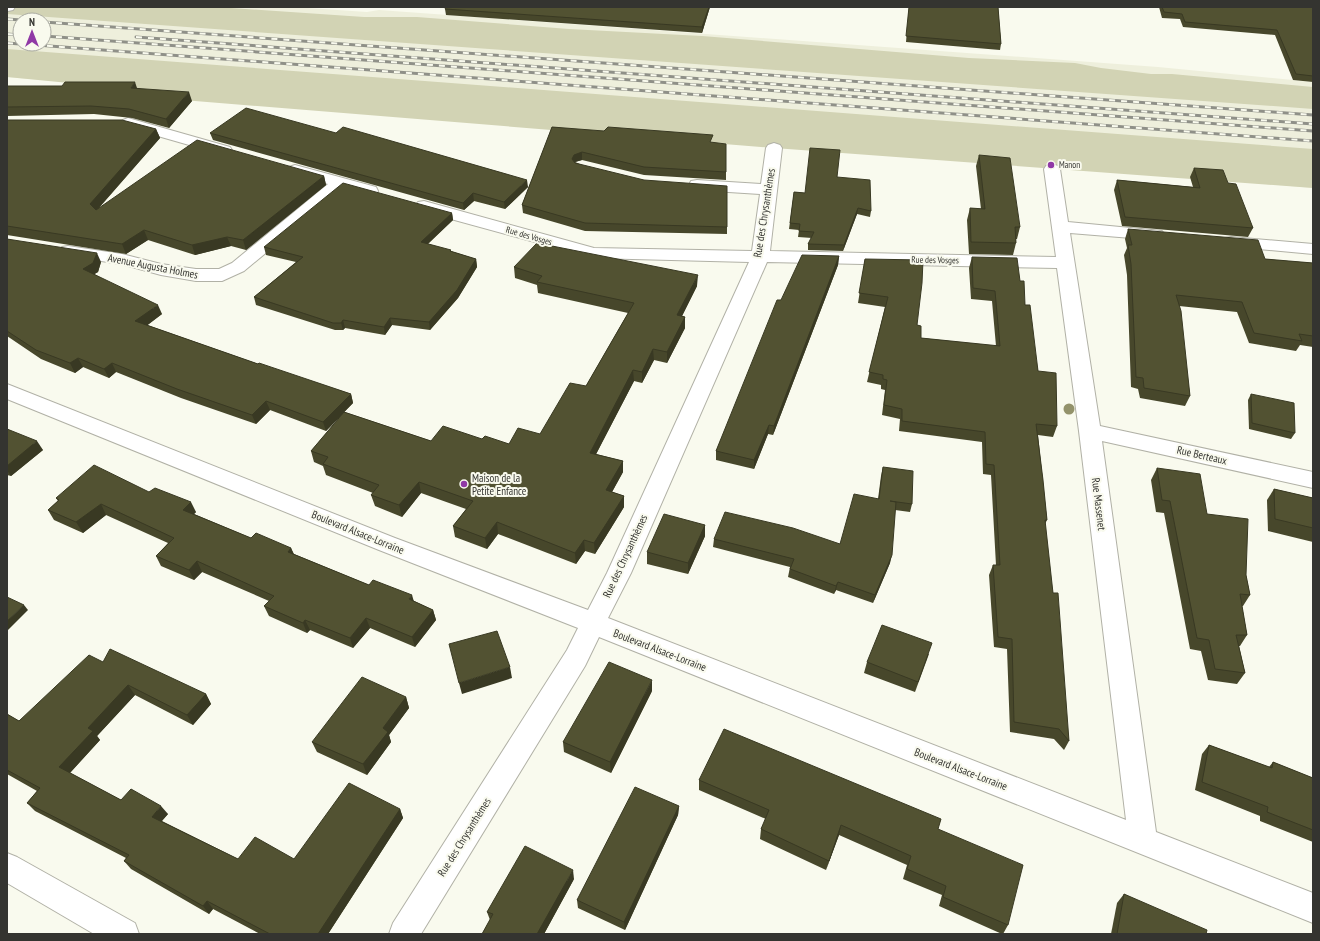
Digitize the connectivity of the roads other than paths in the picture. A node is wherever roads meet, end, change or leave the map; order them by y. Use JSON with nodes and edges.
{"nodes":[{"id":1,"x":110,"y":121,"type":"edge"},
{"id":2,"x":774,"y":148,"type":"dead end"},
{"id":3,"x":236,"y":154,"type":"edge"},
{"id":4,"x":281,"y":166,"type":"edge"},
{"id":5,"x":1052,"y":169,"type":"dead end"},
{"id":6,"x":340,"y":183,"type":"junction"},
{"id":7,"x":683,"y":184,"type":"edge"},
{"id":8,"x":768,"y":190,"type":"junction"},
{"id":9,"x":386,"y":196,"type":"edge"},
{"id":10,"x":409,"y":202,"type":"edge"},
{"id":11,"x":1060,"y":227,"type":"junction"},
{"id":12,"x":1172,"y":237,"type":"edge"},
{"id":13,"x":1211,"y":240,"type":"edge"},
{"id":14,"x":53,"y":248,"type":"edge"},
{"id":15,"x":1313,"y":249,"type":"edge"},
{"id":16,"x":760,"y":257,"type":"junction"},
{"id":17,"x":1065,"y":263,"type":"junction"},
{"id":18,"x":7,"y":391,"type":"edge"},
{"id":19,"x":1090,"y":431,"type":"junction"},
{"id":20,"x":1313,"y":480,"type":"edge"},
{"id":21,"x":593,"y":624,"type":"junction"},
{"id":22,"x":1143,"y":840,"type":"junction"},
{"id":23,"x":7,"y":867,"type":"edge"},
{"id":24,"x":1313,"y":908,"type":"edge"},
{"id":25,"x":124,"y":934,"type":"edge"},
{"id":26,"x":404,"y":934,"type":"edge"}],
"edges":[{"from":1,"to":3,"type":"street"},
{"from":2,"to":8,"type":"street","name":"Rue des Chrysanthèmes"},
{"from":4,"to":6,"type":"street"},
{"from":5,"to":11,"type":"street","name":"Rue Massenet"},
{"from":6,"to":9,"type":"street"},
{"from":6,"to":14,"type":"street","name":"Avenue Augusta Holmes"},
{"from":7,"to":8,"type":"street"},
{"from":8,"to":16,"type":"street","name":"Rue des Chrysanthèmes"},
{"from":10,"to":16,"type":"street","name":"Rue des Vosges"},
{"from":11,"to":12,"type":"street"},
{"from":11,"to":17,"type":"street","name":"Rue Massenet"},
{"from":13,"to":15,"type":"street"},
{"from":16,"to":17,"type":"street","name":"Rue des Vosges"},
{"from":16,"to":21,"type":"street","name":"Rue des Chrysanthèmes"},
{"from":17,"to":19,"type":"street","name":"Rue Massenet"},
{"from":18,"to":21,"type":"street","name":"Boulevard Alsace-Lorraine"},
{"from":19,"to":20,"type":"street","name":"Rue Berteaux"},
{"from":19,"to":22,"type":"street","name":"Rue Massenet"},
{"from":21,"to":22,"type":"street","name":"Boulevard Alsace-Lorraine"},
{"from":21,"to":26,"type":"street","name":"Rue des Chrysanthèmes"},
{"from":22,"to":24,"type":"street","name":"Boulevard Alsace-Lorraine"},
{"from":23,"to":25,"type":"street"}]}
